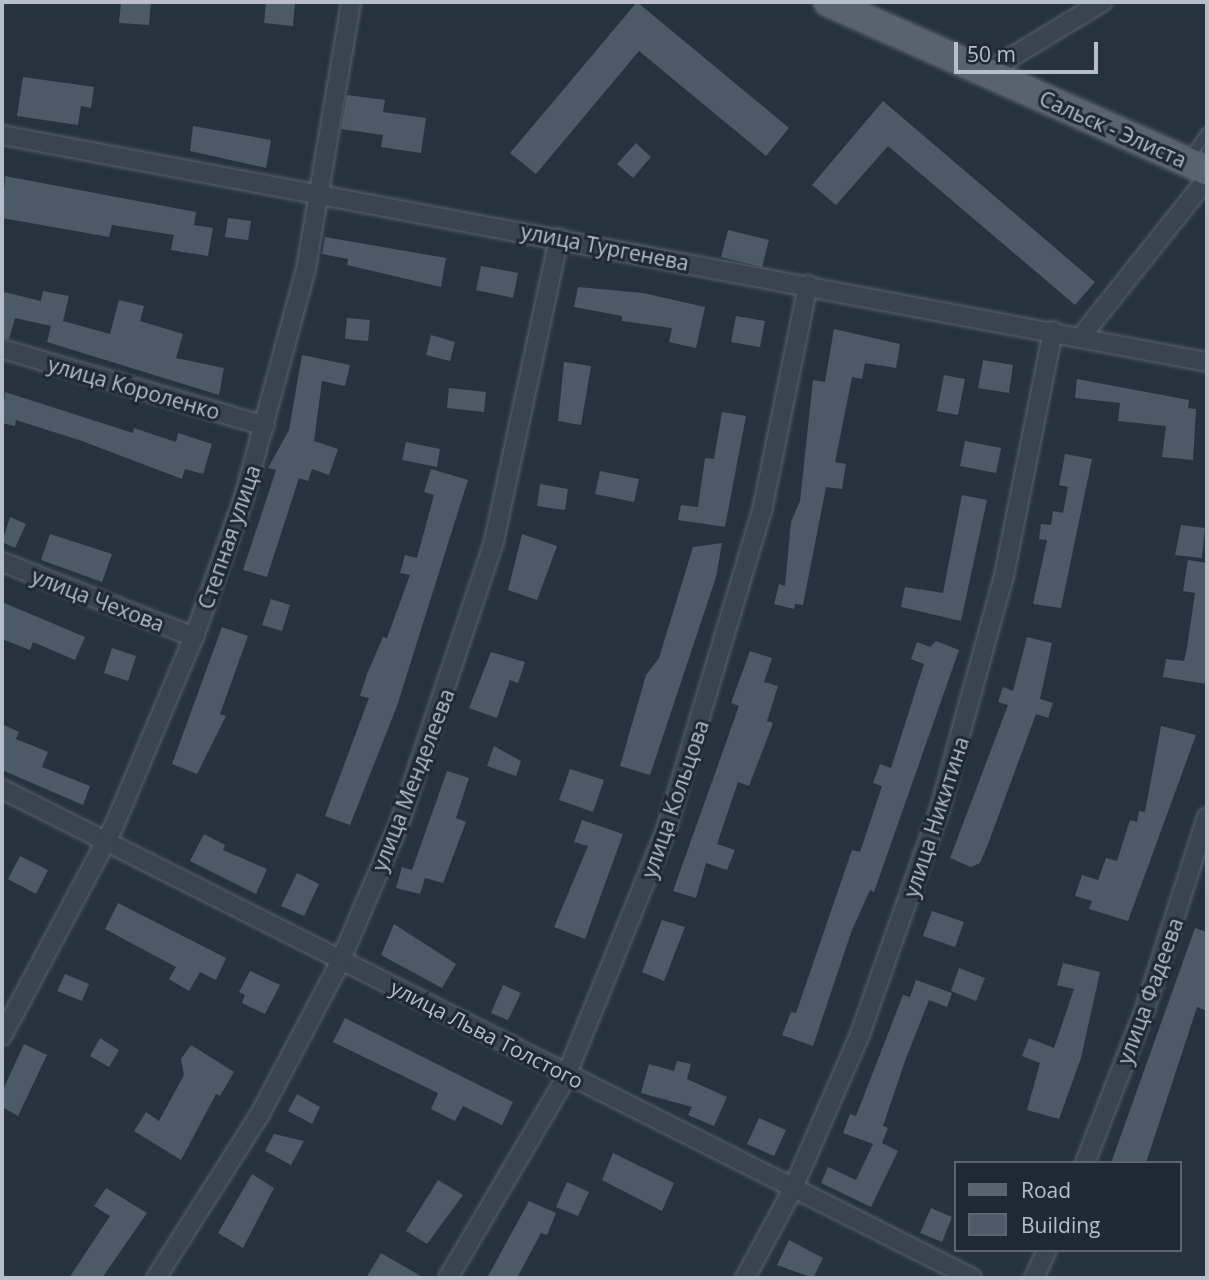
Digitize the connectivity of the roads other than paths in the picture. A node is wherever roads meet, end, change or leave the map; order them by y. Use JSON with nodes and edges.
{"nodes":[{"id":1,"x":351,"y":2,"type":"edge"},
{"id":2,"x":828,"y":2,"type":"edge"},
{"id":3,"x":1102,"y":2,"type":"edge"},
{"id":4,"x":987,"y":72,"type":"junction"},
{"id":5,"x":1207,"y":131,"type":"edge"},
{"id":6,"x":2,"y":135,"type":"edge"},
{"id":7,"x":1197,"y":166,"type":"edge"},
{"id":8,"x":1207,"y":179,"type":"edge"},
{"id":9,"x":321,"y":194,"type":"junction"},
{"id":10,"x":559,"y":238,"type":"junction"},
{"id":11,"x":808,"y":285,"type":"junction"},
{"id":12,"x":1053,"y":331,"type":"junction"},
{"id":13,"x":1080,"y":338,"type":"junction"},
{"id":14,"x":2,"y":349,"type":"edge"},
{"id":15,"x":1207,"y":362,"type":"edge"},
{"id":16,"x":265,"y":426,"type":"junction"},
{"id":17,"x":2,"y":562,"type":"edge"},
{"id":18,"x":194,"y":638,"type":"junction"},
{"id":19,"x":2,"y":789,"type":"edge"},
{"id":20,"x":1207,"y":817,"type":"edge"},
{"id":21,"x":106,"y":842,"type":"junction"},
{"id":22,"x":1201,"y":863,"type":"edge"},
{"id":23,"x":341,"y":960,"type":"junction"},
{"id":24,"x":2,"y":1034,"type":"edge"},
{"id":25,"x":567,"y":1074,"type":"junction"},
{"id":26,"x":1086,"y":1161,"type":"edge"},
{"id":27,"x":793,"y":1188,"type":"junction"},
{"id":28,"x":1046,"y":1252,"type":"edge"},
{"id":29,"x":156,"y":1278,"type":"edge"},
{"id":30,"x":448,"y":1278,"type":"edge"},
{"id":31,"x":745,"y":1278,"type":"edge"},
{"id":32,"x":972,"y":1278,"type":"edge"},
{"id":33,"x":1034,"y":1278,"type":"edge"}],
"edges":[{"from":1,"to":9,"type":"street","name":"Степная улица"},
{"from":2,"to":4,"type":"main road","name":"Сальск - Элиста"},
{"from":3,"to":4,"type":"street"},
{"from":4,"to":7,"type":"main road","name":"Сальск - Элиста"},
{"from":5,"to":7,"type":"lane"},
{"from":6,"to":9,"type":"street","name":"улица Тургенева"},
{"from":8,"to":13,"type":"street"},
{"from":9,"to":10,"type":"street","name":"улица Тургенева"},
{"from":9,"to":16,"type":"street","name":"Степная улица"},
{"from":10,"to":11,"type":"street","name":"улица Тургенева"},
{"from":10,"to":23,"type":"street","name":"улица Менделеева"},
{"from":11,"to":12,"type":"street","name":"улица Тургенева"},
{"from":11,"to":25,"type":"street","name":"улица Кольцова"},
{"from":12,"to":13,"type":"street","name":"улица Тургенева"},
{"from":12,"to":27,"type":"street","name":"улица Никитина"},
{"from":13,"to":15,"type":"street","name":"улица Тургенева"},
{"from":14,"to":16,"type":"street","name":"улица Короленко"},
{"from":16,"to":18,"type":"street","name":"Степная улица"},
{"from":17,"to":18,"type":"street","name":"улица Чехова"},
{"from":18,"to":21,"type":"street","name":"Степная улица"},
{"from":19,"to":21,"type":"street","name":"улица Льва Толстого"},
{"from":20,"to":22,"type":"street","name":"улица Фадеева"},
{"from":21,"to":23,"type":"street","name":"улица Льва Толстого"},
{"from":21,"to":24,"type":"street","name":"Степная улица"},
{"from":22,"to":26,"type":"street","name":"улица Фадеева"},
{"from":23,"to":25,"type":"street","name":"улица Льва Толстого"},
{"from":23,"to":29,"type":"street","name":"улица Менделеева"},
{"from":25,"to":27,"type":"street","name":"улица Льва Толстого"},
{"from":25,"to":30,"type":"street","name":"улица Кольцова"},
{"from":27,"to":31,"type":"street","name":"улица Никитина"},
{"from":27,"to":32,"type":"street","name":"улица Льва Толстого"},
{"from":28,"to":33,"type":"street"}]}
